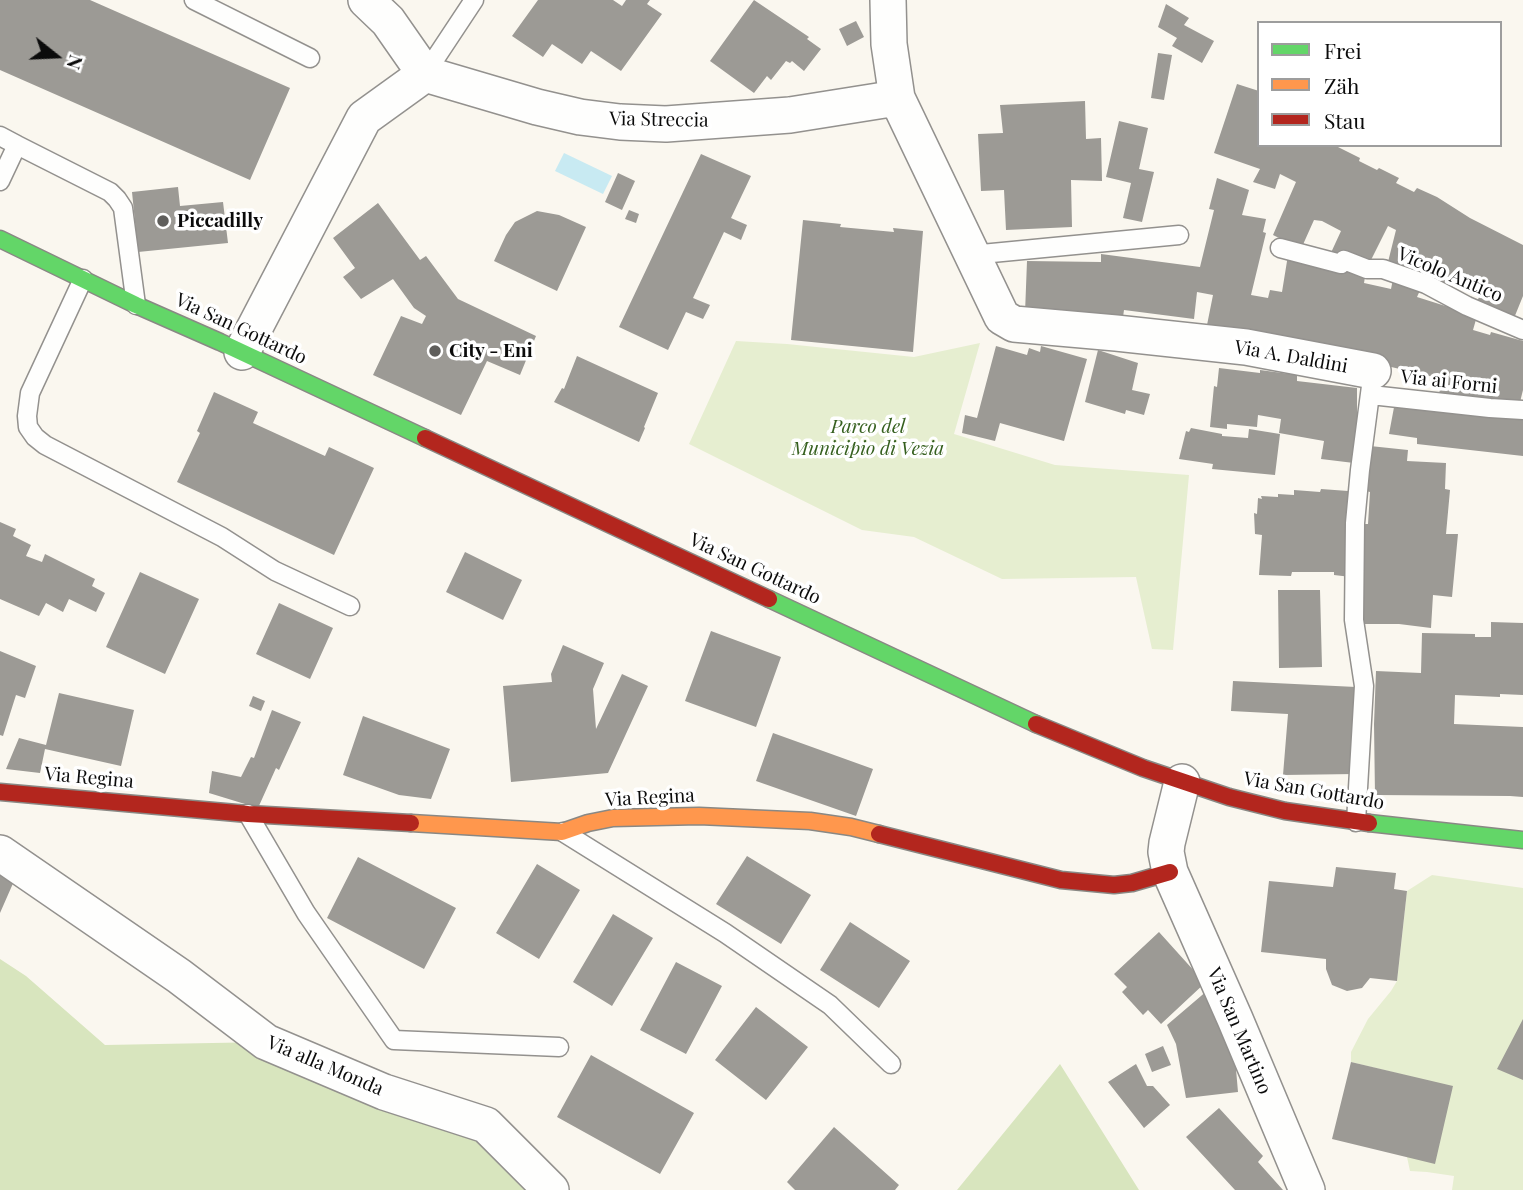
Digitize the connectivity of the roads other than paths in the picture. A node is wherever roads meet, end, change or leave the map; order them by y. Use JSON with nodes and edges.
{"nodes":[{"id":1,"x":194,"y":0,"type":"edge"},
{"id":2,"x":366,"y":0,"type":"edge"},
{"id":3,"x":474,"y":0,"type":"edge"},
{"id":4,"x":861,"y":0,"type":"edge"},
{"id":5,"x":888,"y":0,"type":"edge"},
{"id":6,"x":889,"y":44,"type":"junction"},
{"id":7,"x":310,"y":58,"type":"dead end"},
{"id":8,"x":425,"y":74,"type":"junction"},
{"id":9,"x":897,"y":98,"type":"junction"},
{"id":10,"x":0,"y":136,"type":"edge"},
{"id":11,"x":17,"y":145,"type":"junction"},
{"id":12,"x":0,"y":181,"type":"edge"},
{"id":13,"x":1179,"y":235,"type":"dead end"},
{"id":14,"x":0,"y":239,"type":"edge"},
{"id":15,"x":1280,"y":248,"type":"dead end"},
{"id":16,"x":971,"y":255,"type":"junction"},
{"id":17,"x":83,"y":279,"type":"junction"},
{"id":18,"x":136,"y":305,"type":"junction"},
{"id":19,"x":1523,"y":330,"type":"edge"},
{"id":20,"x":242,"y":352,"type":"junction"},
{"id":21,"x":1372,"y":383,"type":"junction"},
{"id":22,"x":1523,"y":410,"type":"edge"},
{"id":23,"x":350,"y":606,"type":"dead end"},
{"id":24,"x":1182,"y":782,"type":"junction"},
{"id":25,"x":0,"y":792,"type":"edge"},
{"id":26,"x":248,"y":814,"type":"junction"},
{"id":27,"x":1356,"y":822,"type":"junction"},
{"id":28,"x":562,"y":832,"type":"junction"},
{"id":29,"x":1523,"y":840,"type":"edge"},
{"id":30,"x":0,"y":853,"type":"edge"},
{"id":31,"x":1170,"y":872,"type":"junction"},
{"id":32,"x":559,"y":1047,"type":"dead end"},
{"id":33,"x":891,"y":1063,"type":"dead end"},
{"id":34,"x":551,"y":1190,"type":"edge"},
{"id":35,"x":1307,"y":1190,"type":"edge"}],
"edges":[{"from":1,"to":7,"type":"lane"},
{"from":2,"to":8,"type":"street"},
{"from":3,"to":8,"type":"lane"},
{"from":4,"to":6,"type":"street"},
{"from":5,"to":6,"type":"street","name":"Via A. Daldini"},
{"from":6,"to":9,"type":"street","name":"Via A. Daldini"},
{"from":8,"to":9,"type":"street","name":"Via Streccia"},
{"from":8,"to":20,"type":"street"},
{"from":9,"to":16,"type":"street","name":"Via A. Daldini"},
{"from":10,"to":11,"type":"lane"},
{"from":11,"to":12,"type":"lane"},
{"from":11,"to":18,"type":"lane"},
{"from":13,"to":16,"type":"lane"},
{"from":14,"to":17,"type":"main road","name":"Via San Gottardo"},
{"from":15,"to":19,"type":"lane","name":"Vicolo Antico"},
{"from":16,"to":21,"type":"street","name":"Via A. Daldini"},
{"from":17,"to":18,"type":"main road","name":"Via San Gottardo"},
{"from":17,"to":23,"type":"lane"},
{"from":18,"to":20,"type":"main road","name":"Via San Gottardo"},
{"from":20,"to":24,"type":"main road","name":"Via San Gottardo"},
{"from":21,"to":22,"type":"lane","name":"Via ai Forni"},
{"from":21,"to":27,"type":"lane"},
{"from":24,"to":27,"type":"main road","name":"Via San Gottardo"},
{"from":24,"to":31,"type":"street"},
{"from":25,"to":26,"type":"main road","name":"Via Regina"},
{"from":26,"to":28,"type":"main road","name":"Via Regina"},
{"from":26,"to":32,"type":"lane"},
{"from":27,"to":29,"type":"main road","name":"Via San Gottardo"},
{"from":28,"to":31,"type":"main road","name":"Via Regina"},
{"from":28,"to":33,"type":"lane"},
{"from":30,"to":34,"type":"street","name":"Via alla Monda"},
{"from":31,"to":35,"type":"street","name":"Via San Martino"}]}
